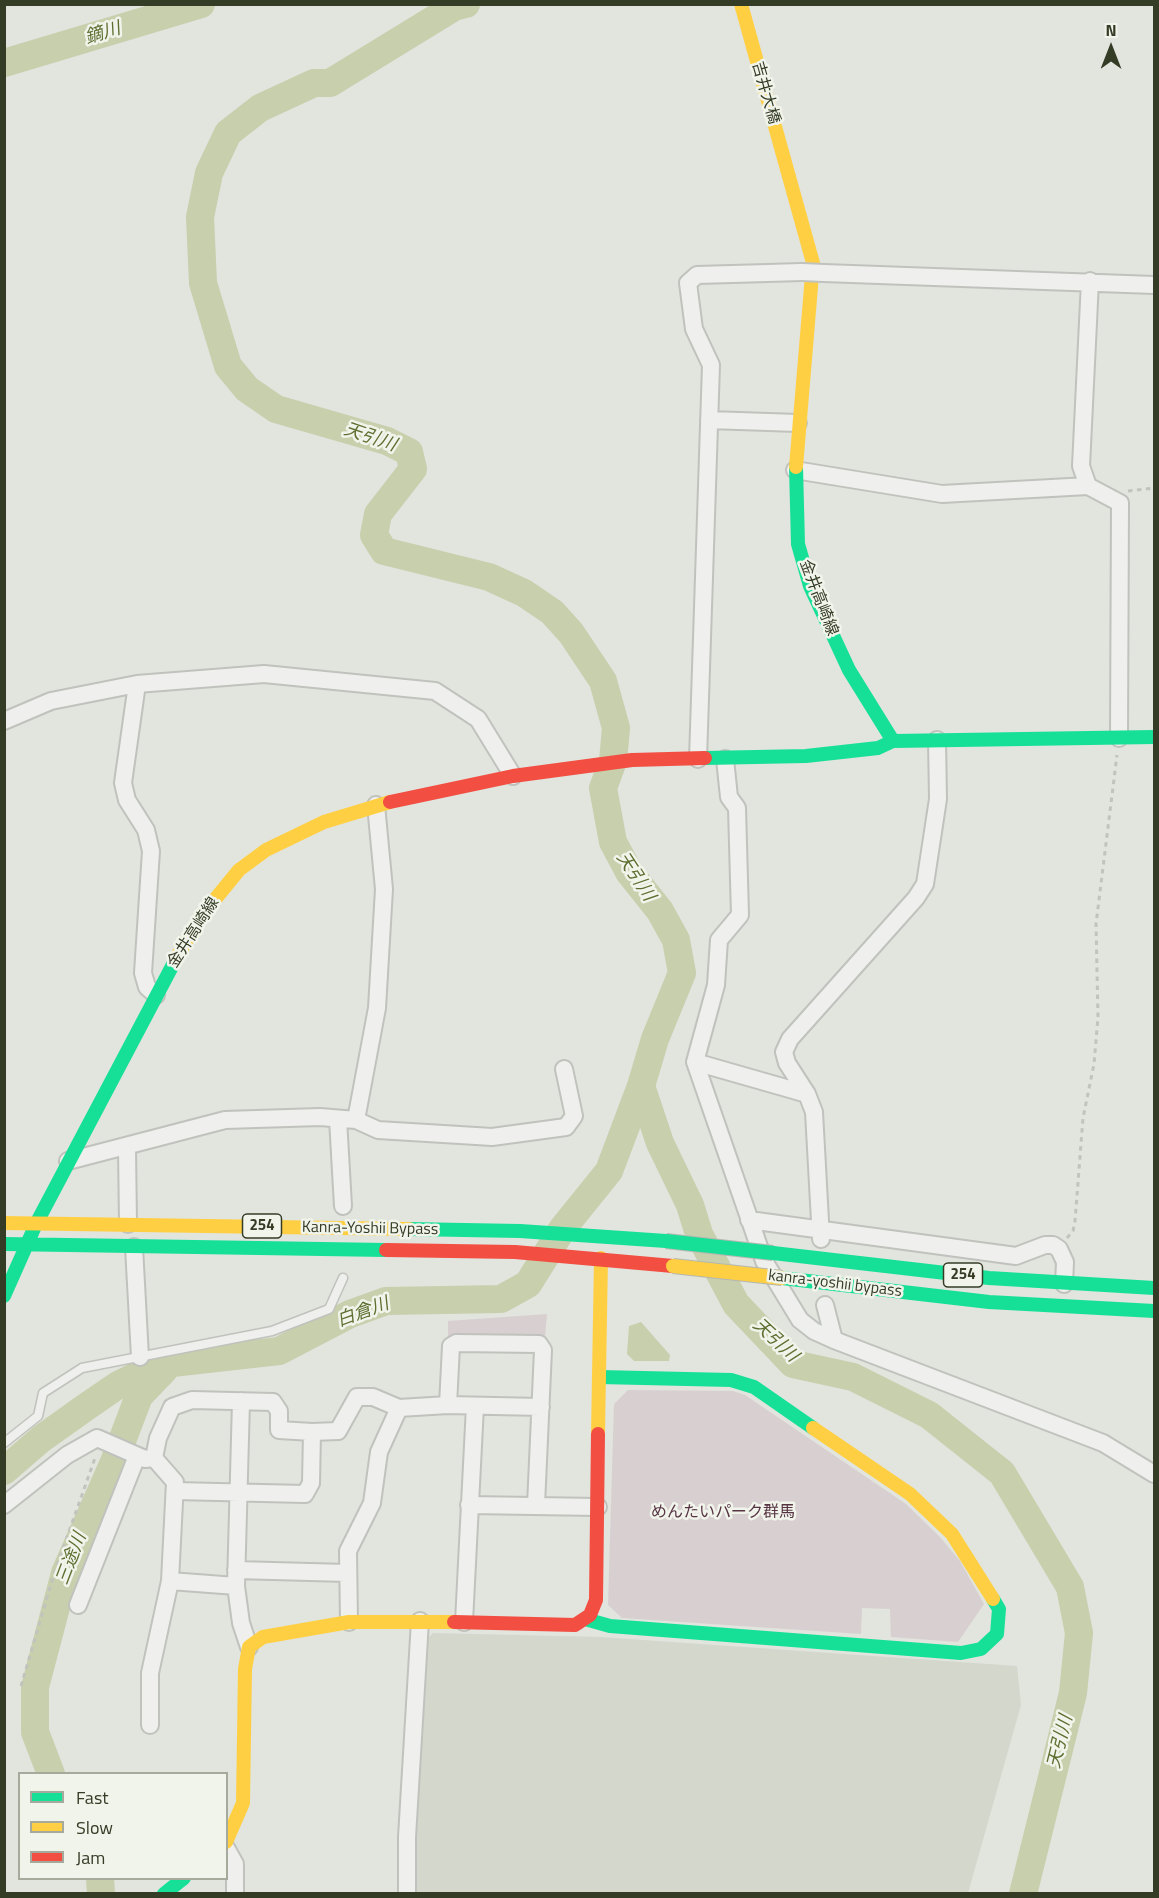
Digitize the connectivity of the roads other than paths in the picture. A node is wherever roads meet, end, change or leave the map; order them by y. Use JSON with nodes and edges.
{"nodes":[{"id":1,"x":741,"y":4,"type":"edge"},
{"id":2,"x":790,"y":181,"type":"joint"},
{"id":3,"x":1090,"y":281,"type":"junction"},
{"id":4,"x":1155,"y":285,"type":"edge"},
{"id":5,"x":709,"y":420,"type":"junction"},
{"id":6,"x":798,"y":423,"type":"junction"},
{"id":7,"x":795,"y":470,"type":"junction"},
{"id":8,"x":1088,"y":486,"type":"junction"},
{"id":9,"x":137,"y":684,"type":"junction"},
{"id":10,"x":4,"y":722,"type":"edge"},
{"id":11,"x":1155,"y":737,"type":"edge"},
{"id":12,"x":1119,"y":738,"type":"junction"},
{"id":13,"x":937,"y":740,"type":"junction"},
{"id":14,"x":893,"y":741,"type":"junction"},
{"id":15,"x":698,"y":759,"type":"junction"},
{"id":16,"x":725,"y":759,"type":"junction"},
{"id":17,"x":513,"y":776,"type":"junction"},
{"id":18,"x":376,"y":805,"type":"junction"},
{"id":19,"x":156,"y":995,"type":"junction"},
{"id":20,"x":694,"y":1062,"type":"junction"},
{"id":21,"x":564,"y":1069,"type":"dead end"},
{"id":22,"x":807,"y":1094,"type":"junction"},
{"id":23,"x":338,"y":1119,"type":"junction"},
{"id":24,"x":356,"y":1120,"type":"junction"},
{"id":25,"x":127,"y":1147,"type":"junction"},
{"id":26,"x":69,"y":1161,"type":"junction"},
{"id":27,"x":343,"y":1206,"type":"dead end"},
{"id":28,"x":749,"y":1220,"type":"junction"},
{"id":29,"x":4,"y":1223,"type":"edge"},
{"id":30,"x":36,"y":1224,"type":"junction"},
{"id":31,"x":128,"y":1224,"type":"junction"},
{"id":32,"x":520,"y":1232,"type":"joint"},
{"id":33,"x":820,"y":1234,"type":"junction"},
{"id":34,"x":4,"y":1244,"type":"edge"},
{"id":35,"x":26,"y":1245,"type":"junction"},
{"id":36,"x":134,"y":1247,"type":"junction"},
{"id":37,"x":515,"y":1252,"type":"joint"},
{"id":38,"x":601,"y":1258,"type":"junction"},
{"id":39,"x":343,"y":1278,"type":"dead end"},
{"id":40,"x":1064,"y":1284,"type":"junction"},
{"id":41,"x":1155,"y":1288,"type":"edge"},
{"id":42,"x":4,"y":1296,"type":"edge"},
{"id":43,"x":825,"y":1305,"type":"dead end"},
{"id":44,"x":1155,"y":1311,"type":"edge"},
{"id":45,"x":834,"y":1340,"type":"junction"},
{"id":46,"x":140,"y":1357,"type":"junction"},
{"id":47,"x":599,"y":1377,"type":"junction"},
{"id":48,"x":241,"y":1401,"type":"junction"},
{"id":49,"x":448,"y":1405,"type":"junction"},
{"id":50,"x":475,"y":1406,"type":"junction"},
{"id":51,"x":541,"y":1407,"type":"junction"},
{"id":52,"x":399,"y":1408,"type":"junction"},
{"id":53,"x":312,"y":1432,"type":"junction"},
{"id":54,"x":4,"y":1443,"type":"edge"},
{"id":55,"x":139,"y":1455,"type":"junction"},
{"id":56,"x":1155,"y":1474,"type":"edge"},
{"id":57,"x":175,"y":1491,"type":"junction"},
{"id":58,"x":238,"y":1493,"type":"junction"},
{"id":59,"x":4,"y":1505,"type":"edge"},
{"id":60,"x":469,"y":1505,"type":"junction"},
{"id":61,"x":536,"y":1505,"type":"junction"},
{"id":62,"x":598,"y":1507,"type":"junction"},
{"id":63,"x":346,"y":1572,"type":"junction"},
{"id":64,"x":236,"y":1578,"type":"junction"},
{"id":65,"x":170,"y":1581,"type":"junction"},
{"id":66,"x":78,"y":1605,"type":"dead end"},
{"id":67,"x":585,"y":1618,"type":"junction"},
{"id":68,"x":420,"y":1621,"type":"junction"},
{"id":69,"x":349,"y":1622,"type":"junction"},
{"id":70,"x":464,"y":1622,"type":"junction"},
{"id":71,"x":249,"y":1647,"type":"junction"},
{"id":72,"x":150,"y":1725,"type":"dead end"},
{"id":73,"x":228,"y":1837,"type":"edge"},
{"id":74,"x":228,"y":1852,"type":"edge"},
{"id":75,"x":181,"y":1880,"type":"edge"},
{"id":76,"x":164,"y":1893,"type":"edge"},
{"id":77,"x":235,"y":1893,"type":"edge"},
{"id":78,"x":407,"y":1893,"type":"edge"}],
"edges":[{"from":1,"to":2,"type":"main road","name":"吉井大橋"},
{"from":2,"to":6,"type":"main road","name":"金井高崎線"},
{"from":3,"to":4,"type":"street"},
{"from":3,"to":5,"type":"street","bridge":true},
{"from":3,"to":8,"type":"street"},
{"from":5,"to":6,"type":"street"},
{"from":5,"to":15,"type":"street"},
{"from":6,"to":7,"type":"main road","name":"金井高崎線"},
{"from":7,"to":8,"type":"street"},
{"from":7,"to":14,"type":"main road","name":"金井高崎線"},
{"from":8,"to":12,"type":"street"},
{"from":9,"to":10,"type":"street"},
{"from":9,"to":17,"type":"street"},
{"from":9,"to":19,"type":"street"},
{"from":11,"to":12,"type":"main road"},
{"from":12,"to":13,"type":"main road"},
{"from":13,"to":14,"type":"main road"},
{"from":13,"to":22,"type":"street"},
{"from":14,"to":16,"type":"main road"},
{"from":15,"to":16,"type":"main road"},
{"from":15,"to":17,"type":"main road","name":"金井高崎線"},
{"from":16,"to":20,"type":"street"},
{"from":17,"to":18,"type":"main road","name":"金井高崎線"},
{"from":18,"to":19,"type":"main road","name":"金井高崎線"},
{"from":18,"to":24,"type":"street"},
{"from":19,"to":26,"type":"main road","name":"金井高崎線"},
{"from":20,"to":22,"type":"street"},
{"from":20,"to":28,"type":"street"},
{"from":21,"to":24,"type":"street"},
{"from":22,"to":33,"type":"street"},
{"from":23,"to":24,"type":"street"},
{"from":23,"to":25,"type":"street"},
{"from":23,"to":27,"type":"street"},
{"from":25,"to":26,"type":"street"},
{"from":25,"to":31,"type":"street"},
{"from":26,"to":30,"type":"main road","name":"金井高崎線"},
{"from":28,"to":33,"type":"street"},
{"from":28,"to":45,"type":"street"},
{"from":29,"to":30,"type":"main road","name":"Kanra-Yoshii Bypass","number":"254"},
{"from":30,"to":31,"type":"main road","name":"Kanra-Yoshii Bypass","number":"254"},
{"from":30,"to":35,"type":"main road","name":"金井高崎線"},
{"from":31,"to":32,"type":"main road","name":"Kanra-Yoshii Bypass","number":"254"},
{"from":32,"to":40,"type":"main road","name":"kanra-yoshii bypass","number":"254","bridge":true},
{"from":33,"to":40,"type":"street"},
{"from":34,"to":35,"type":"main road","name":"Kanra-Yoshii Bypass","number":"254"},
{"from":35,"to":36,"type":"main road","name":"Kanra-Yoshii Bypass","number":"254"},
{"from":35,"to":42,"type":"main road","name":"金井高崎線"},
{"from":36,"to":37,"type":"main road","name":"Kanra-Yoshii Bypass","number":"254"},
{"from":36,"to":46,"type":"street"},
{"from":37,"to":38,"type":"main road","name":"kanra-yoshii bypass","number":"254"},
{"from":38,"to":44,"type":"main road","name":"kanra-yoshii bypass","number":"254","bridge":true},
{"from":38,"to":47,"type":"main road"},
{"from":39,"to":46,"type":"lane"},
{"from":40,"to":41,"type":"main road","name":"kanra-yoshii bypass","number":"254"},
{"from":43,"to":45,"type":"street"},
{"from":45,"to":56,"type":"street"},
{"from":46,"to":54,"type":"lane"},
{"from":47,"to":62,"type":"main road"},
{"from":47,"to":67,"type":"main road"},
{"from":48,"to":53,"type":"street"},
{"from":48,"to":55,"type":"street"},
{"from":48,"to":58,"type":"street"},
{"from":49,"to":50,"type":"street"},
{"from":49,"to":51,"type":"street"},
{"from":49,"to":52,"type":"street"},
{"from":50,"to":51,"type":"street"},
{"from":50,"to":60,"type":"street"},
{"from":51,"to":61,"type":"street"},
{"from":52,"to":53,"type":"street"},
{"from":52,"to":63,"type":"street"},
{"from":53,"to":58,"type":"street"},
{"from":55,"to":57,"type":"street"},
{"from":55,"to":59,"type":"street"},
{"from":55,"to":66,"type":"street"},
{"from":57,"to":58,"type":"street"},
{"from":57,"to":65,"type":"street"},
{"from":58,"to":64,"type":"street"},
{"from":60,"to":61,"type":"street"},
{"from":60,"to":70,"type":"street"},
{"from":61,"to":62,"type":"street"},
{"from":62,"to":67,"type":"main road"},
{"from":63,"to":64,"type":"street"},
{"from":63,"to":69,"type":"street"},
{"from":64,"to":65,"type":"street"},
{"from":64,"to":71,"type":"street"},
{"from":65,"to":72,"type":"street"},
{"from":67,"to":70,"type":"main road"},
{"from":68,"to":69,"type":"main road"},
{"from":68,"to":70,"type":"main road"},
{"from":68,"to":78,"type":"street"},
{"from":69,"to":71,"type":"main road"},
{"from":71,"to":73,"type":"main road"},
{"from":74,"to":77,"type":"street"},
{"from":75,"to":76,"type":"main road"}]}
